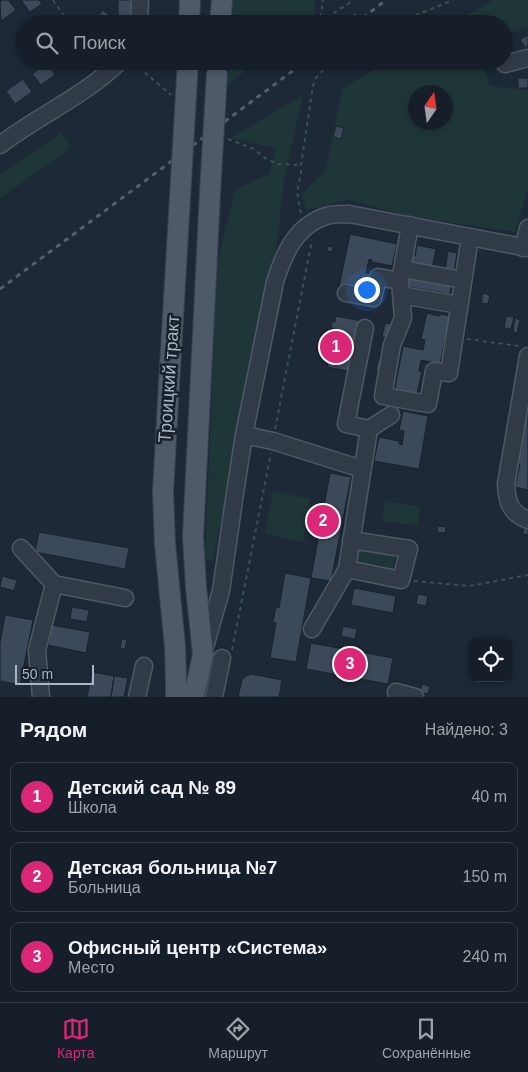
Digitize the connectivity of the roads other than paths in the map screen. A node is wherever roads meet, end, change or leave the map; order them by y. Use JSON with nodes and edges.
{"nodes":[{"id":1,"x":140,"y":0,"type":"edge"},
{"id":2,"x":190,"y":0,"type":"edge"},
{"id":3,"x":222,"y":0,"type":"edge"},
{"id":4,"x":139,"y":15,"type":"edge"},
{"id":5,"x":189,"y":15,"type":"edge"},
{"id":6,"x":221,"y":15,"type":"edge"},
{"id":7,"x":528,"y":58,"type":"edge"},
{"id":8,"x":513,"y":62,"type":"edge"},
{"id":9,"x":111,"y":70,"type":"edge"},
{"id":10,"x":187,"y":70,"type":"edge"},
{"id":11,"x":217,"y":70,"type":"edge"},
{"id":12,"x":0,"y":144,"type":"edge"},
{"id":13,"x":410,"y":225,"type":"junction"},
{"id":14,"x":528,"y":228,"type":"edge"},
{"id":15,"x":470,"y":237,"type":"junction"},
{"id":16,"x":525,"y":248,"type":"edge"},
{"id":17,"x":463,"y":280,"type":"junction"},
{"id":18,"x":401,"y":282,"type":"junction"},
{"id":19,"x":346,"y":293,"type":"dead end"},
{"id":20,"x":460,"y":305,"type":"junction"},
{"id":21,"x":365,"y":328,"type":"dead end"},
{"id":22,"x":523,"y":351,"type":"edge"},
{"id":23,"x":391,"y":415,"type":"dead end"},
{"id":24,"x":369,"y":429,"type":"junction"},
{"id":25,"x":244,"y":435,"type":"junction"},
{"id":26,"x":362,"y":469,"type":"junction"},
{"id":27,"x":528,"y":520,"type":"edge"},
{"id":28,"x":351,"y":540,"type":"junction"},
{"id":29,"x":21,"y":548,"type":"dead end"},
{"id":30,"x":347,"y":569,"type":"junction"},
{"id":31,"x":54,"y":584,"type":"junction"},
{"id":32,"x":196,"y":587,"type":"junction"},
{"id":33,"x":221,"y":590,"type":"junction"},
{"id":34,"x":125,"y":598,"type":"dead end"},
{"id":35,"x":312,"y":629,"type":"dead end"},
{"id":36,"x":219,"y":654,"type":"junction"},
{"id":37,"x":144,"y":666,"type":"dead end"},
{"id":38,"x":396,"y":692,"type":"dead end"},
{"id":39,"x":41,"y":697,"type":"edge"},
{"id":40,"x":137,"y":697,"type":"edge"},
{"id":41,"x":176,"y":697,"type":"edge"},
{"id":42,"x":193,"y":697,"type":"edge"},
{"id":43,"x":214,"y":697,"type":"edge"},
{"id":44,"x":414,"y":697,"type":"edge"}],
"edges":[{"from":1,"to":4,"type":"street"},
{"from":2,"to":5,"type":"main road"},
{"from":3,"to":6,"type":"main road"},
{"from":7,"to":8,"type":"street"},
{"from":9,"to":12,"type":"street"},
{"from":10,"to":41,"type":"main road","name":"Троицкий тракт","bridge":true},
{"from":11,"to":32,"type":"main road","bridge":true},
{"from":13,"to":15,"type":"street"},
{"from":13,"to":18,"type":"street"},
{"from":13,"to":25,"type":"street"},
{"from":14,"to":16,"type":"street"},
{"from":15,"to":16,"type":"street"},
{"from":15,"to":17,"type":"street"},
{"from":17,"to":18,"type":"street"},
{"from":17,"to":20,"type":"street"},
{"from":18,"to":19,"type":"street"},
{"from":18,"to":20,"type":"street"},
{"from":18,"to":20,"type":"street"},
{"from":21,"to":24,"type":"street"},
{"from":22,"to":27,"type":"street"},
{"from":23,"to":24,"type":"street"},
{"from":24,"to":26,"type":"street"},
{"from":25,"to":26,"type":"street"},
{"from":25,"to":33,"type":"street"},
{"from":26,"to":28,"type":"street"},
{"from":28,"to":30,"type":"street"},
{"from":28,"to":30,"type":"street"},
{"from":29,"to":31,"type":"street"},
{"from":30,"to":35,"type":"street"},
{"from":31,"to":34,"type":"street"},
{"from":31,"to":39,"type":"street"},
{"from":32,"to":33,"type":"street"},
{"from":32,"to":36,"type":"main road"},
{"from":33,"to":36,"type":"street"},
{"from":36,"to":42,"type":"main road"},
{"from":36,"to":43,"type":"street"},
{"from":37,"to":40,"type":"street"},
{"from":38,"to":44,"type":"street"}]}
